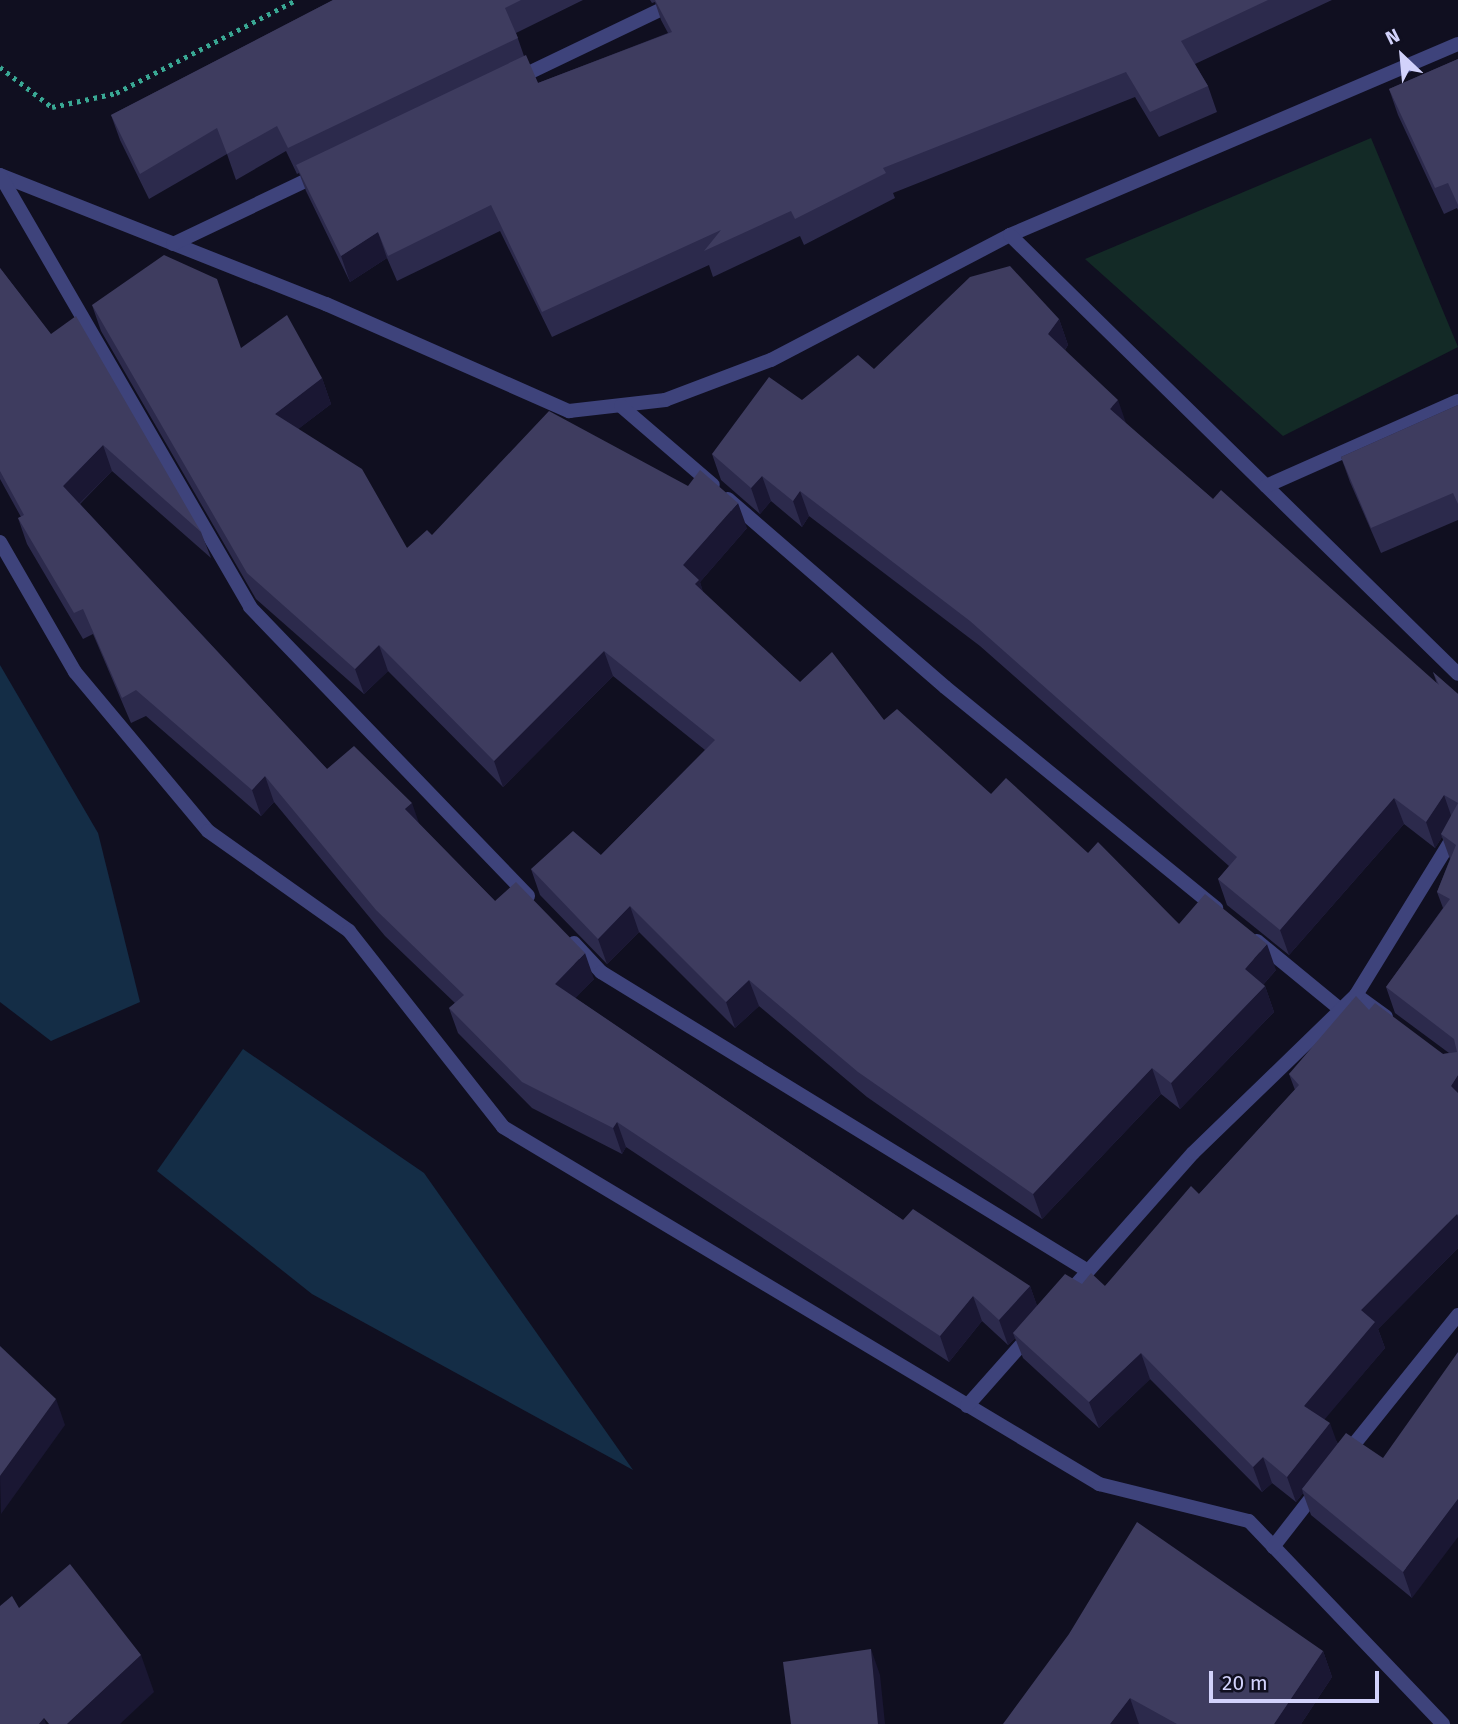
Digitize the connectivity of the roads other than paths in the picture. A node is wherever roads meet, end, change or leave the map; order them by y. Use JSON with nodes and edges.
{"nodes":[{"id":1,"x":681,"y":0,"type":"edge"},
{"id":2,"x":1458,"y":44,"type":"edge"},
{"id":3,"x":508,"y":83,"type":"edge"},
{"id":4,"x":334,"y":167,"type":"edge"},
{"id":5,"x":0,"y":175,"type":"edge"},
{"id":6,"x":1010,"y":235,"type":"junction"},
{"id":7,"x":173,"y":244,"type":"junction"},
{"id":8,"x":1458,"y":401,"type":"edge"},
{"id":9,"x":621,"y":406,"type":"junction"},
{"id":10,"x":1266,"y":486,"type":"junction"},
{"id":11,"x":0,"y":542,"type":"edge"},
{"id":12,"x":1458,"y":674,"type":"edge"},
{"id":13,"x":1458,"y":829,"type":"edge"},
{"id":14,"x":544,"y":913,"type":"edge"},
{"id":15,"x":563,"y":932,"type":"edge"},
{"id":16,"x":1356,"y":995,"type":"junction"},
{"id":17,"x":1341,"y":1010,"type":"junction"},
{"id":18,"x":1397,"y":1026,"type":"edge"},
{"id":19,"x":1088,"y":1271,"type":"junction"},
{"id":20,"x":1458,"y":1315,"type":"edge"},
{"id":21,"x":967,"y":1406,"type":"junction"},
{"id":22,"x":1273,"y":1547,"type":"junction"},
{"id":23,"x":1443,"y":1724,"type":"edge"}],
"edges":[{"from":1,"to":3,"type":"street"},
{"from":2,"to":6,"type":"street"},
{"from":4,"to":7,"type":"street"},
{"from":5,"to":7,"type":"street"},
{"from":5,"to":14,"type":"street"},
{"from":6,"to":9,"type":"street"},
{"from":6,"to":10,"type":"street"},
{"from":7,"to":9,"type":"street"},
{"from":8,"to":10,"type":"street"},
{"from":9,"to":17,"type":"street"},
{"from":10,"to":12,"type":"street"},
{"from":11,"to":21,"type":"street"},
{"from":13,"to":16,"type":"street"},
{"from":15,"to":19,"type":"street"},
{"from":16,"to":17,"type":"street"},
{"from":16,"to":18,"type":"street"},
{"from":17,"to":19,"type":"street"},
{"from":19,"to":21,"type":"street"},
{"from":20,"to":22,"type":"street"},
{"from":21,"to":22,"type":"street"},
{"from":22,"to":23,"type":"street"}]}
